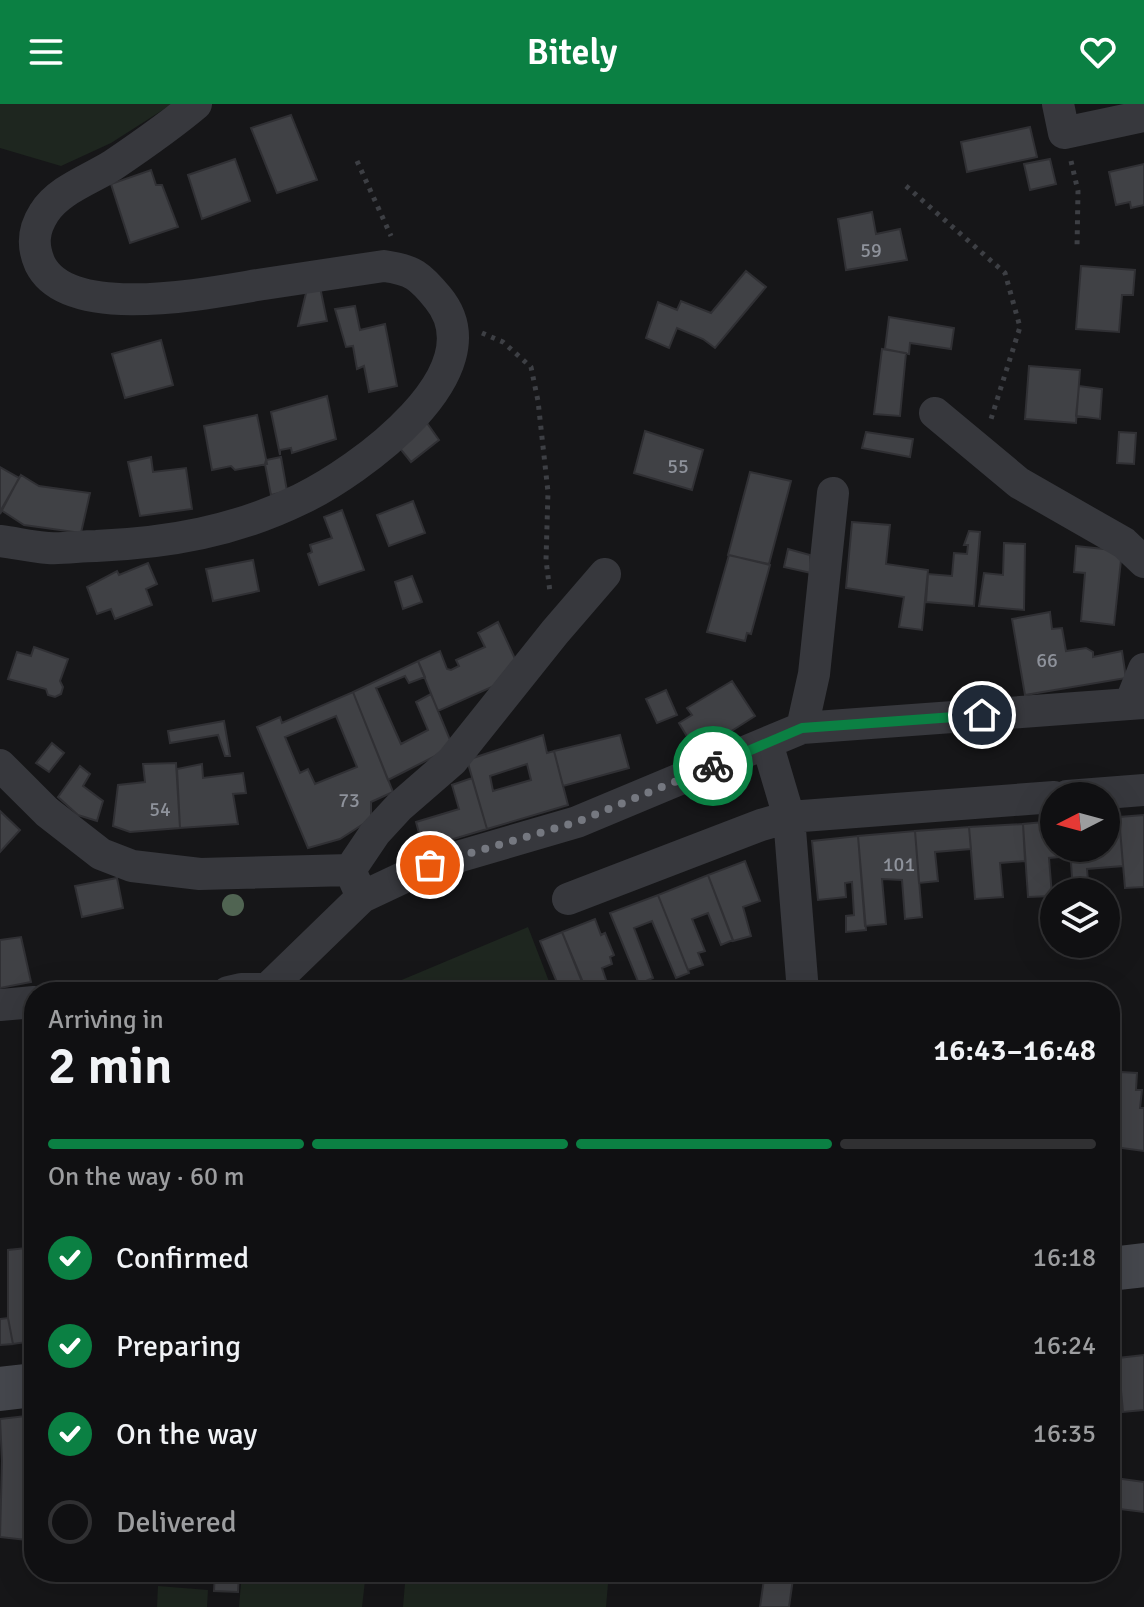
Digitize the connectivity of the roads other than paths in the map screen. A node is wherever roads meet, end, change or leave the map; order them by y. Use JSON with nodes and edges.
{"nodes":[{"id":1,"x":196,"y":104,"type":"edge"},
{"id":2,"x":1144,"y":116,"type":"edge"},
{"id":3,"x":1061,"y":118,"type":"edge"},
{"id":4,"x":935,"y":413,"type":"dead end"},
{"id":5,"x":833,"y":493,"type":"dead end"},
{"id":6,"x":0,"y":541,"type":"edge"},
{"id":7,"x":1144,"y":562,"type":"edge"},
{"id":8,"x":605,"y":574,"type":"dead end"},
{"id":9,"x":1144,"y":669,"type":"edge"},
{"id":10,"x":1137,"y":704,"type":"edge"},
{"id":11,"x":802,"y":728,"type":"junction"},
{"id":12,"x":767,"y":743,"type":"junction"},
{"id":13,"x":0,"y":765,"type":"edge"},
{"id":14,"x":1144,"y":790,"type":"edge"},
{"id":15,"x":1120,"y":792,"type":"edge"},
{"id":16,"x":1040,"y":798,"type":"edge"},
{"id":17,"x":789,"y":817,"type":"junction"},
{"id":18,"x":356,"y":884,"type":"junction"},
{"id":19,"x":568,"y":899,"type":"dead end"},
{"id":20,"x":273,"y":982,"type":"edge"},
{"id":21,"x":802,"y":982,"type":"edge"},
{"id":22,"x":24,"y":1003,"type":"edge"},
{"id":23,"x":0,"y":1005,"type":"edge"},
{"id":24,"x":1144,"y":1265,"type":"edge"},
{"id":25,"x":1120,"y":1268,"type":"edge"},
{"id":26,"x":24,"y":1386,"type":"edge"},
{"id":27,"x":0,"y":1389,"type":"edge"}],
"edges":[{"from":1,"to":6,"type":"street"},
{"from":2,"to":3,"type":"street"},
{"from":4,"to":7,"type":"street"},
{"from":5,"to":11,"type":"street"},
{"from":8,"to":18,"type":"street"},
{"from":9,"to":10,"type":"street"},
{"from":10,"to":11,"type":"street"},
{"from":11,"to":12,"type":"street"},
{"from":12,"to":17,"type":"street"},
{"from":12,"to":18,"type":"street"},
{"from":13,"to":18,"type":"street"},
{"from":14,"to":15,"type":"street"},
{"from":16,"to":17,"type":"street"},
{"from":17,"to":19,"type":"street"},
{"from":17,"to":21,"type":"street"},
{"from":18,"to":20,"type":"street"},
{"from":22,"to":23,"type":"street"},
{"from":24,"to":25,"type":"street"},
{"from":26,"to":27,"type":"street"}]}
